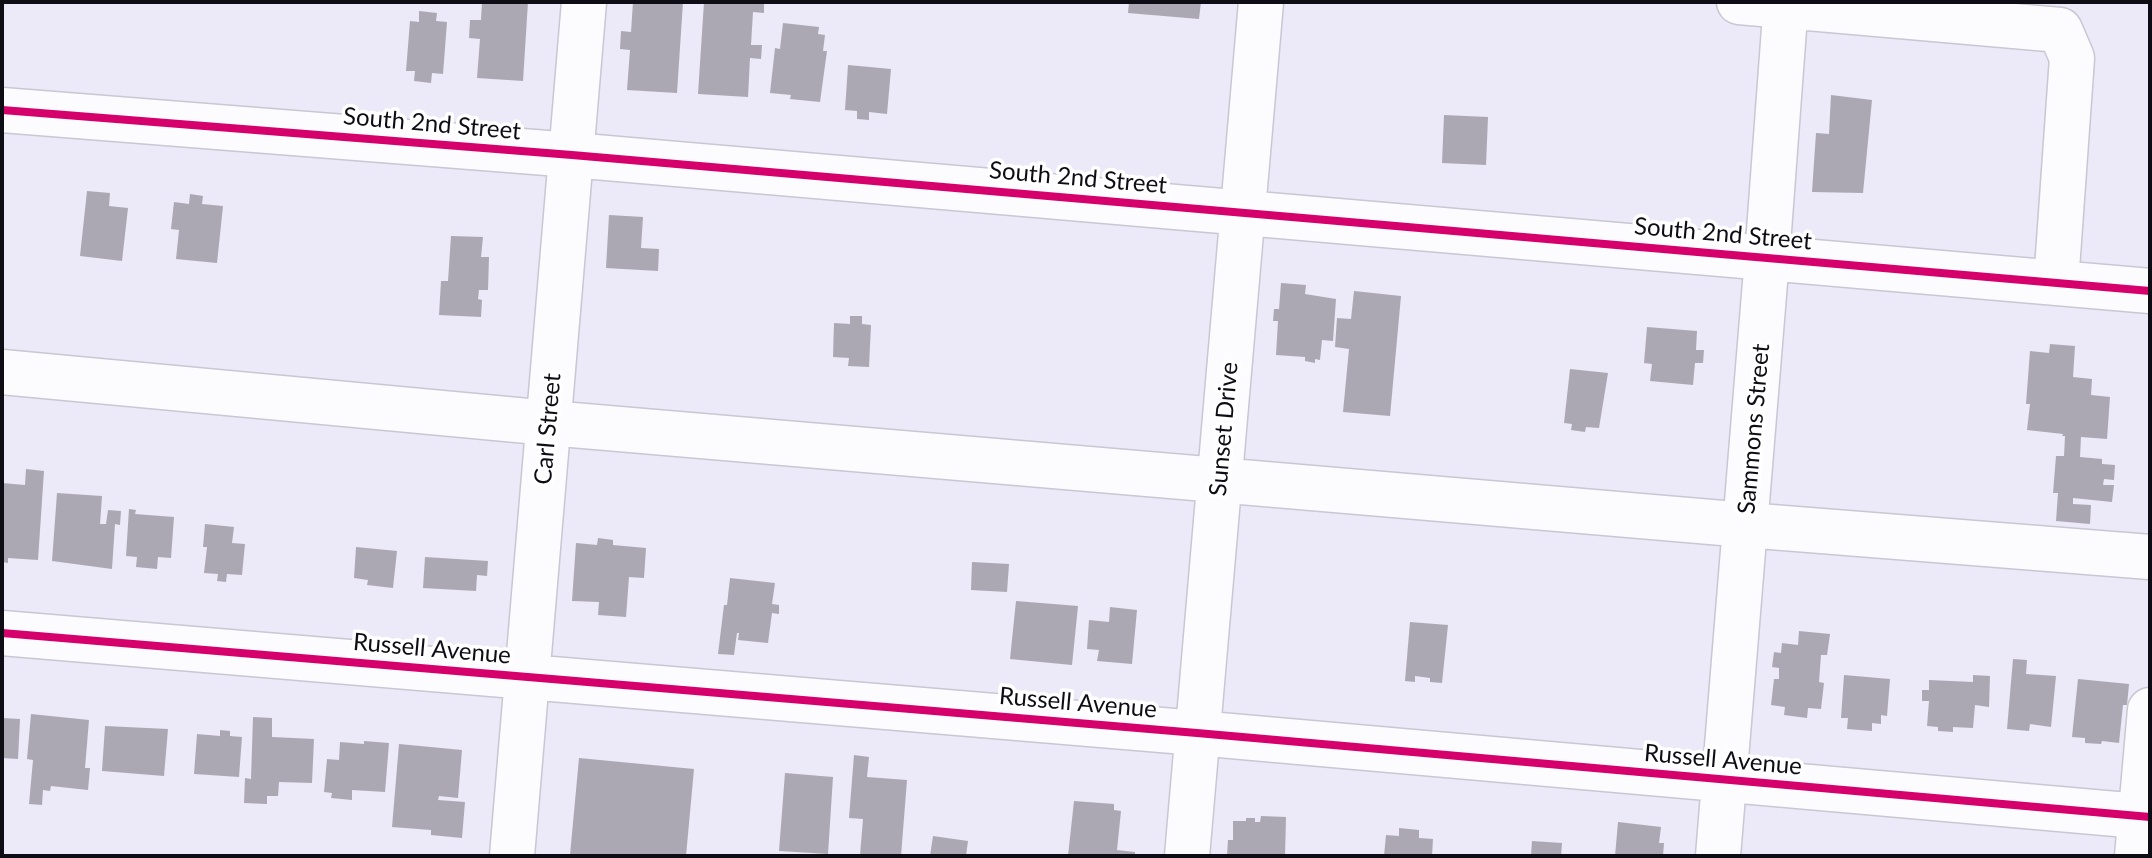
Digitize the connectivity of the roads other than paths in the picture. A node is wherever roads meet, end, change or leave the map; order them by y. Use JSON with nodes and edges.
{"nodes":[{"id":1,"x":584,"y":2,"type":"edge"},
{"id":2,"x":1261,"y":2,"type":"edge"},
{"id":3,"x":1739,"y":2,"type":"edge"},
{"id":4,"x":1786,"y":4,"type":"edge"},
{"id":5,"x":2,"y":110,"type":"edge"},
{"id":6,"x":572,"y":155,"type":"junction"},
{"id":7,"x":1244,"y":212,"type":"junction"},
{"id":8,"x":1767,"y":258,"type":"junction"},
{"id":9,"x":2056,"y":283,"type":"junction"},
{"id":10,"x":2150,"y":291,"type":"edge"},
{"id":11,"x":2,"y":372,"type":"edge"},
{"id":12,"x":549,"y":423,"type":"junction"},
{"id":13,"x":1220,"y":478,"type":"junction"},
{"id":14,"x":1746,"y":525,"type":"junction"},
{"id":15,"x":2150,"y":557,"type":"edge"},
{"id":16,"x":2,"y":633,"type":"edge"},
{"id":17,"x":527,"y":677,"type":"junction"},
{"id":18,"x":2150,"y":710,"type":"edge"},
{"id":19,"x":1197,"y":733,"type":"junction"},
{"id":20,"x":1725,"y":780,"type":"junction"},
{"id":21,"x":2143,"y":830,"type":"edge"},
{"id":22,"x":512,"y":856,"type":"edge"},
{"id":23,"x":1187,"y":856,"type":"edge"},
{"id":24,"x":1718,"y":856,"type":"edge"}],
"edges":[{"from":1,"to":6,"type":"street","name":"Carl Street"},
{"from":2,"to":7,"type":"street","name":"Sunset Drive"},
{"from":3,"to":4,"type":"street"},
{"from":4,"to":8,"type":"street","name":"Sammons Street"},
{"from":4,"to":9,"type":"street"},
{"from":5,"to":6,"type":"street","name":"South 2nd Street"},
{"from":6,"to":7,"type":"street","name":"South 2nd Street"},
{"from":6,"to":12,"type":"street","name":"Carl Street"},
{"from":7,"to":8,"type":"street","name":"South 2nd Street"},
{"from":7,"to":13,"type":"street","name":"Sunset Drive"},
{"from":8,"to":9,"type":"street","name":"South 2nd Street"},
{"from":8,"to":14,"type":"street","name":"Sammons Street"},
{"from":9,"to":10,"type":"street","name":"South 2nd Street"},
{"from":11,"to":12,"type":"street"},
{"from":12,"to":13,"type":"street"},
{"from":12,"to":17,"type":"street","name":"Carl Street"},
{"from":13,"to":14,"type":"street"},
{"from":13,"to":19,"type":"street","name":"Sunset Drive"},
{"from":14,"to":15,"type":"street"},
{"from":14,"to":20,"type":"street","name":"Sammons Street"},
{"from":16,"to":17,"type":"street","name":"Russell Avenue"},
{"from":17,"to":19,"type":"street","name":"Russell Avenue"},
{"from":17,"to":22,"type":"street","name":"Carl Street"},
{"from":18,"to":21,"type":"street"},
{"from":19,"to":20,"type":"street","name":"Russell Avenue"},
{"from":19,"to":23,"type":"street","name":"Sunset Drive"},
{"from":20,"to":21,"type":"street","name":"Russell Avenue"},
{"from":20,"to":24,"type":"street","name":"Sammons Street"}]}
